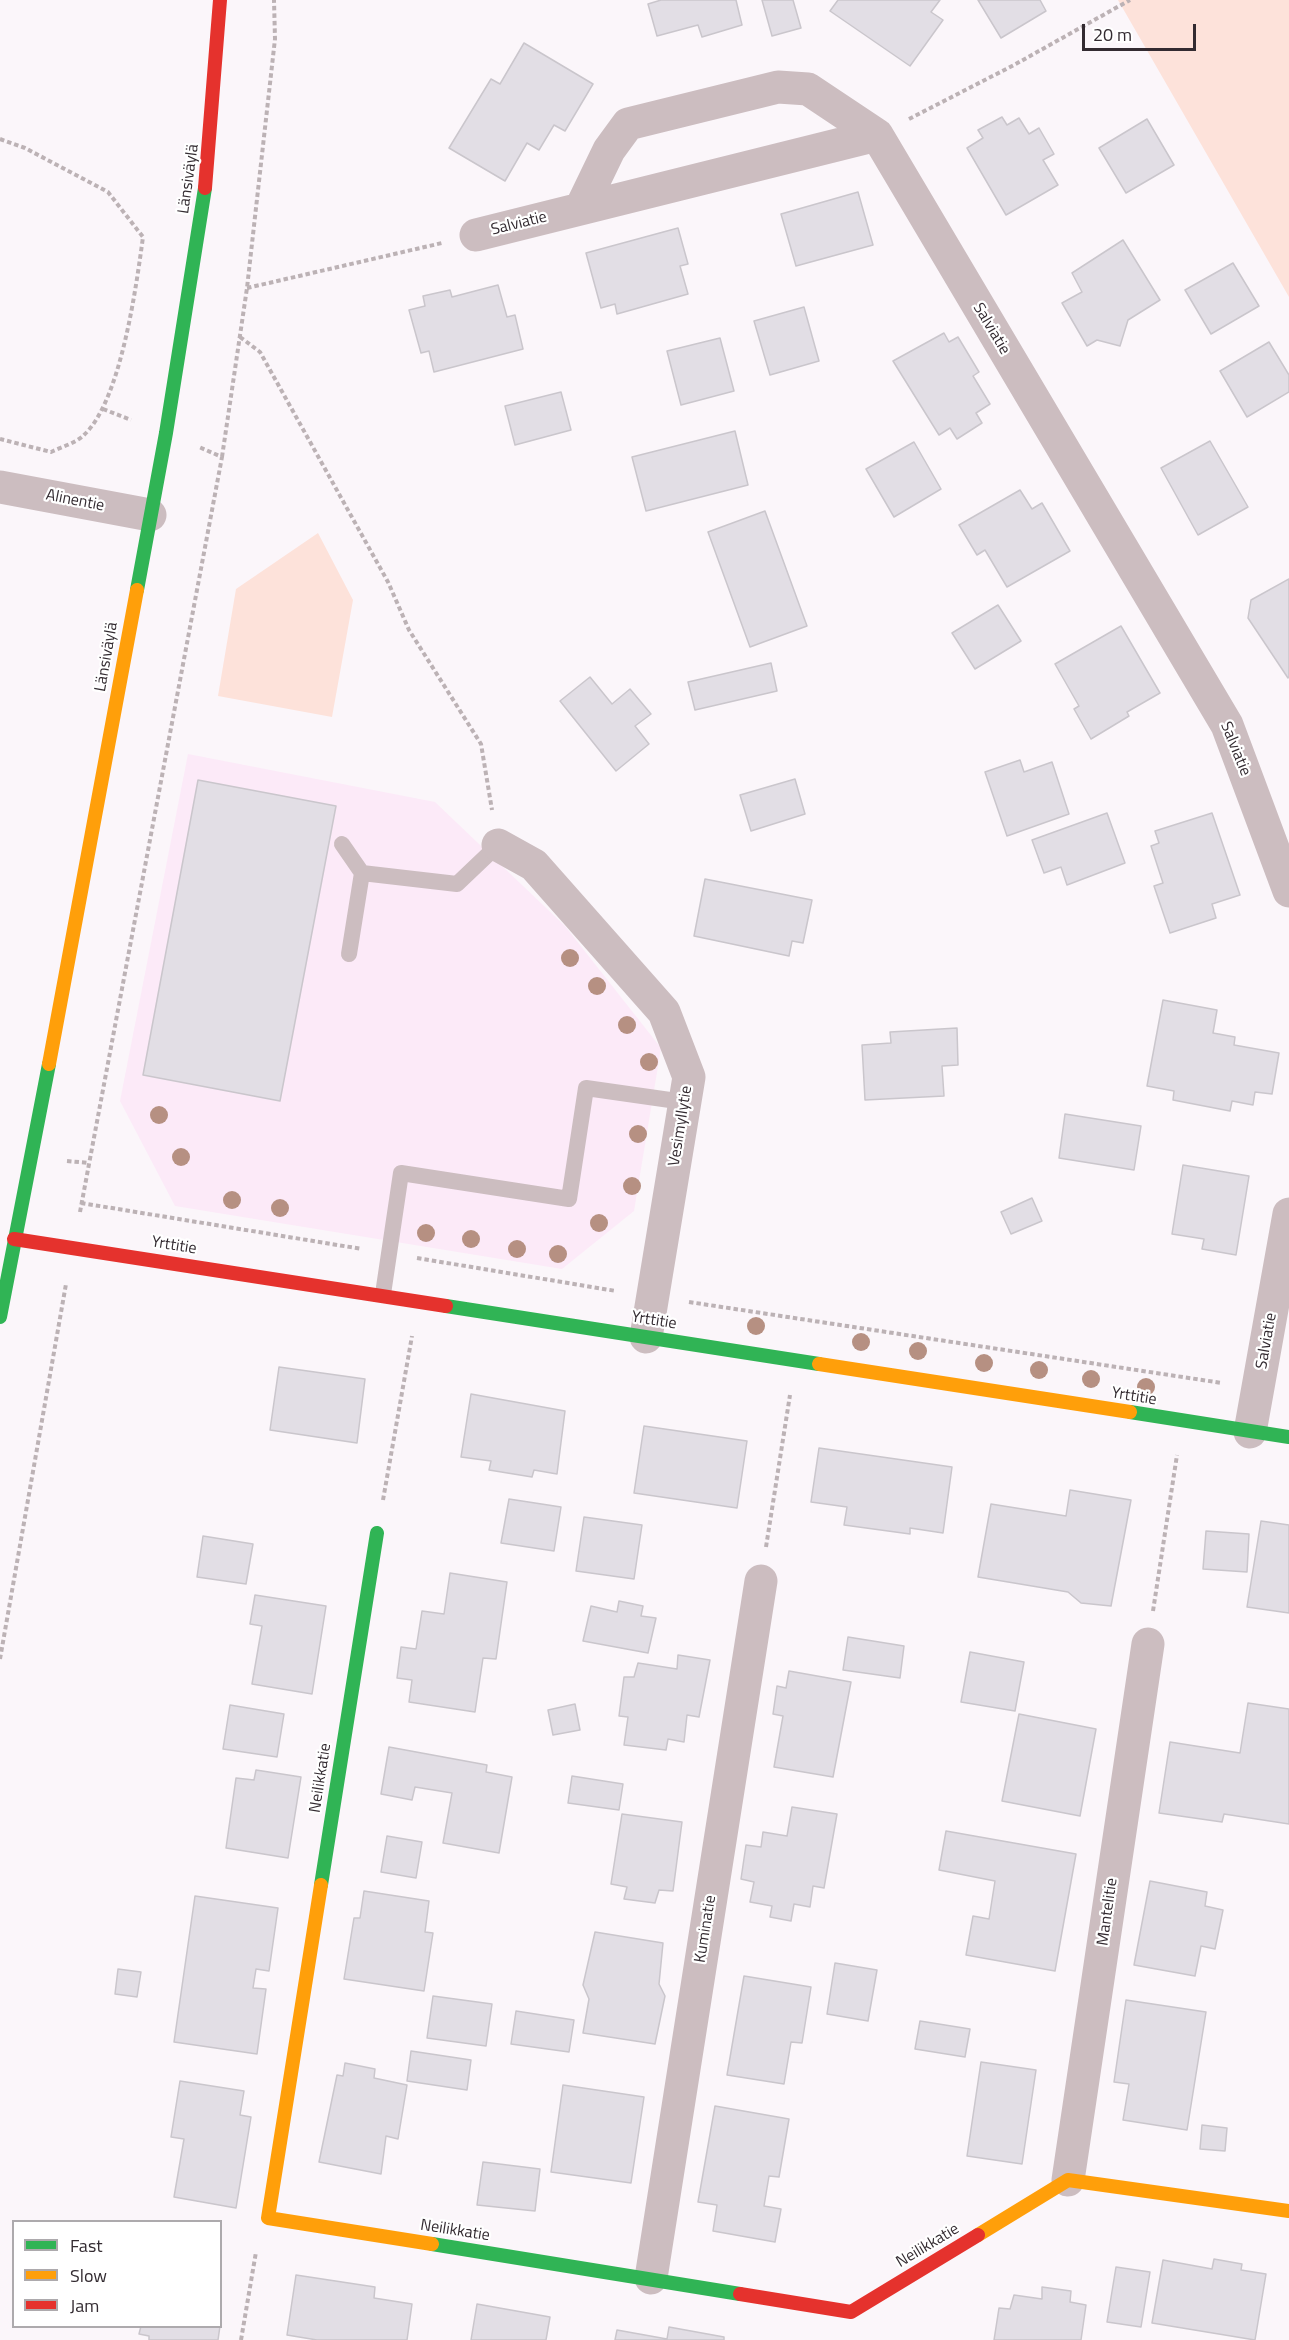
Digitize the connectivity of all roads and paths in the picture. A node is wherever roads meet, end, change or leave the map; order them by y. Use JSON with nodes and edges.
{"nodes":[{"id":1,"x":220,"y":0,"type":"edge"},
{"id":2,"x":274,"y":0,"type":"edge"},
{"id":3,"x":1130,"y":0,"type":"edge"},
{"id":4,"x":877,"y":135,"type":"junction"},
{"id":5,"x":0,"y":139,"type":"edge"},
{"id":6,"x":582,"y":208,"type":"junction"},
{"id":7,"x":476,"y":235,"type":"joint"},
{"id":8,"x":247,"y":288,"type":"junction"},
{"id":9,"x":240,"y":338,"type":"junction"},
{"id":10,"x":103,"y":409,"type":"junction"},
{"id":11,"x":166,"y":433,"type":"junction"},
{"id":12,"x":0,"y":439,"type":"edge"},
{"id":13,"x":222,"y":457,"type":"junction"},
{"id":14,"x":0,"y":487,"type":"edge"},
{"id":15,"x":150,"y":515,"type":"junction"},
{"id":16,"x":342,"y":844,"type":"dead end"},
{"id":17,"x":498,"y":845,"type":"junction"},
{"id":18,"x":362,"y":873,"type":"junction"},
{"id":19,"x":1289,"y":891,"type":"edge"},
{"id":20,"x":349,"y":954,"type":"dead end"},
{"id":21,"x":684,"y":1102,"type":"junction"},
{"id":22,"x":1289,"y":1214,"type":"edge"},
{"id":23,"x":14,"y":1239,"type":"junction"},
{"id":24,"x":73,"y":1247,"type":"junction"},
{"id":25,"x":426,"y":1260,"type":"dead end"},
{"id":26,"x":383,"y":1294,"type":"junction"},
{"id":27,"x":419,"y":1300,"type":"junction"},
{"id":28,"x":0,"y":1317,"type":"edge"},
{"id":29,"x":801,"y":1319,"type":"dead end"},
{"id":30,"x":646,"y":1337,"type":"junction"},
{"id":31,"x":795,"y":1360,"type":"junction"},
{"id":32,"x":1190,"y":1378,"type":"dead end"},
{"id":33,"x":1182,"y":1421,"type":"junction"},
{"id":34,"x":1250,"y":1432,"type":"junction"},
{"id":35,"x":1289,"y":1437,"type":"edge"},
{"id":36,"x":377,"y":1533,"type":"joint"},
{"id":37,"x":761,"y":1581,"type":"joint"},
{"id":38,"x":1148,"y":1644,"type":"joint"},
{"id":39,"x":0,"y":1659,"type":"edge"},
{"id":40,"x":1068,"y":2180,"type":"junction"},
{"id":41,"x":1289,"y":2211,"type":"edge"},
{"id":42,"x":268,"y":2218,"type":"junction"},
{"id":43,"x":651,"y":2278,"type":"junction"},
{"id":44,"x":241,"y":2340,"type":"edge"}],
"edges":[{"from":1,"to":11,"type":"street","name":"Länsiväylä"},
{"from":2,"to":8,"type":"path"},
{"from":3,"to":4,"type":"path"},
{"from":4,"to":6,"type":"street","name":"Salviatie"},
{"from":4,"to":6,"type":"street"},
{"from":4,"to":19,"type":"street","name":"Salviatie"},
{"from":5,"to":10,"type":"path"},
{"from":6,"to":7,"type":"street","name":"Salviatie"},
{"from":7,"to":8,"type":"path"},
{"from":8,"to":9,"type":"path"},
{"from":9,"to":13,"type":"path"},
{"from":9,"to":17,"type":"path"},
{"from":10,"to":11,"type":"path"},
{"from":10,"to":12,"type":"path"},
{"from":11,"to":13,"type":"path"},
{"from":11,"to":15,"type":"street","name":"Länsiväylä"},
{"from":13,"to":24,"type":"path"},
{"from":14,"to":15,"type":"street","name":"Alinentie"},
{"from":15,"to":23,"type":"street","name":"Länsiväylä"},
{"from":16,"to":18,"type":"lane"},
{"from":17,"to":18,"type":"lane"},
{"from":17,"to":21,"type":"street","name":"Vesimyllytie"},
{"from":18,"to":20,"type":"lane"},
{"from":21,"to":26,"type":"lane"},
{"from":21,"to":30,"type":"street","name":"Vesimyllytie"},
{"from":22,"to":34,"type":"street","name":"Salviatie"},
{"from":23,"to":24,"type":"street","name":"Yrttitie"},
{"from":23,"to":28,"type":"street","name":"Länsiväylä"},
{"from":24,"to":26,"type":"street","name":"Yrttitie"},
{"from":24,"to":39,"type":"path"},
{"from":25,"to":27,"type":"path"},
{"from":26,"to":27,"type":"street","name":"Yrttitie"},
{"from":27,"to":30,"type":"street","name":"Yrttitie"},
{"from":27,"to":36,"type":"path"},
{"from":29,"to":31,"type":"path"},
{"from":30,"to":31,"type":"street","name":"Yrttitie"},
{"from":31,"to":33,"type":"street","name":"Yrttitie"},
{"from":31,"to":37,"type":"path"},
{"from":32,"to":33,"type":"path"},
{"from":33,"to":34,"type":"street","name":"Yrttitie"},
{"from":33,"to":38,"type":"path"},
{"from":34,"to":35,"type":"street","name":"Yrttitie"},
{"from":36,"to":42,"type":"street","name":"Neilikkatie"},
{"from":37,"to":43,"type":"street","name":"Kuminatie"},
{"from":38,"to":40,"type":"street","name":"Mantelitie"},
{"from":40,"to":41,"type":"street"},
{"from":40,"to":43,"type":"street","name":"Neilikkatie"},
{"from":42,"to":43,"type":"street","name":"Neilikkatie"},
{"from":42,"to":44,"type":"path"}]}
